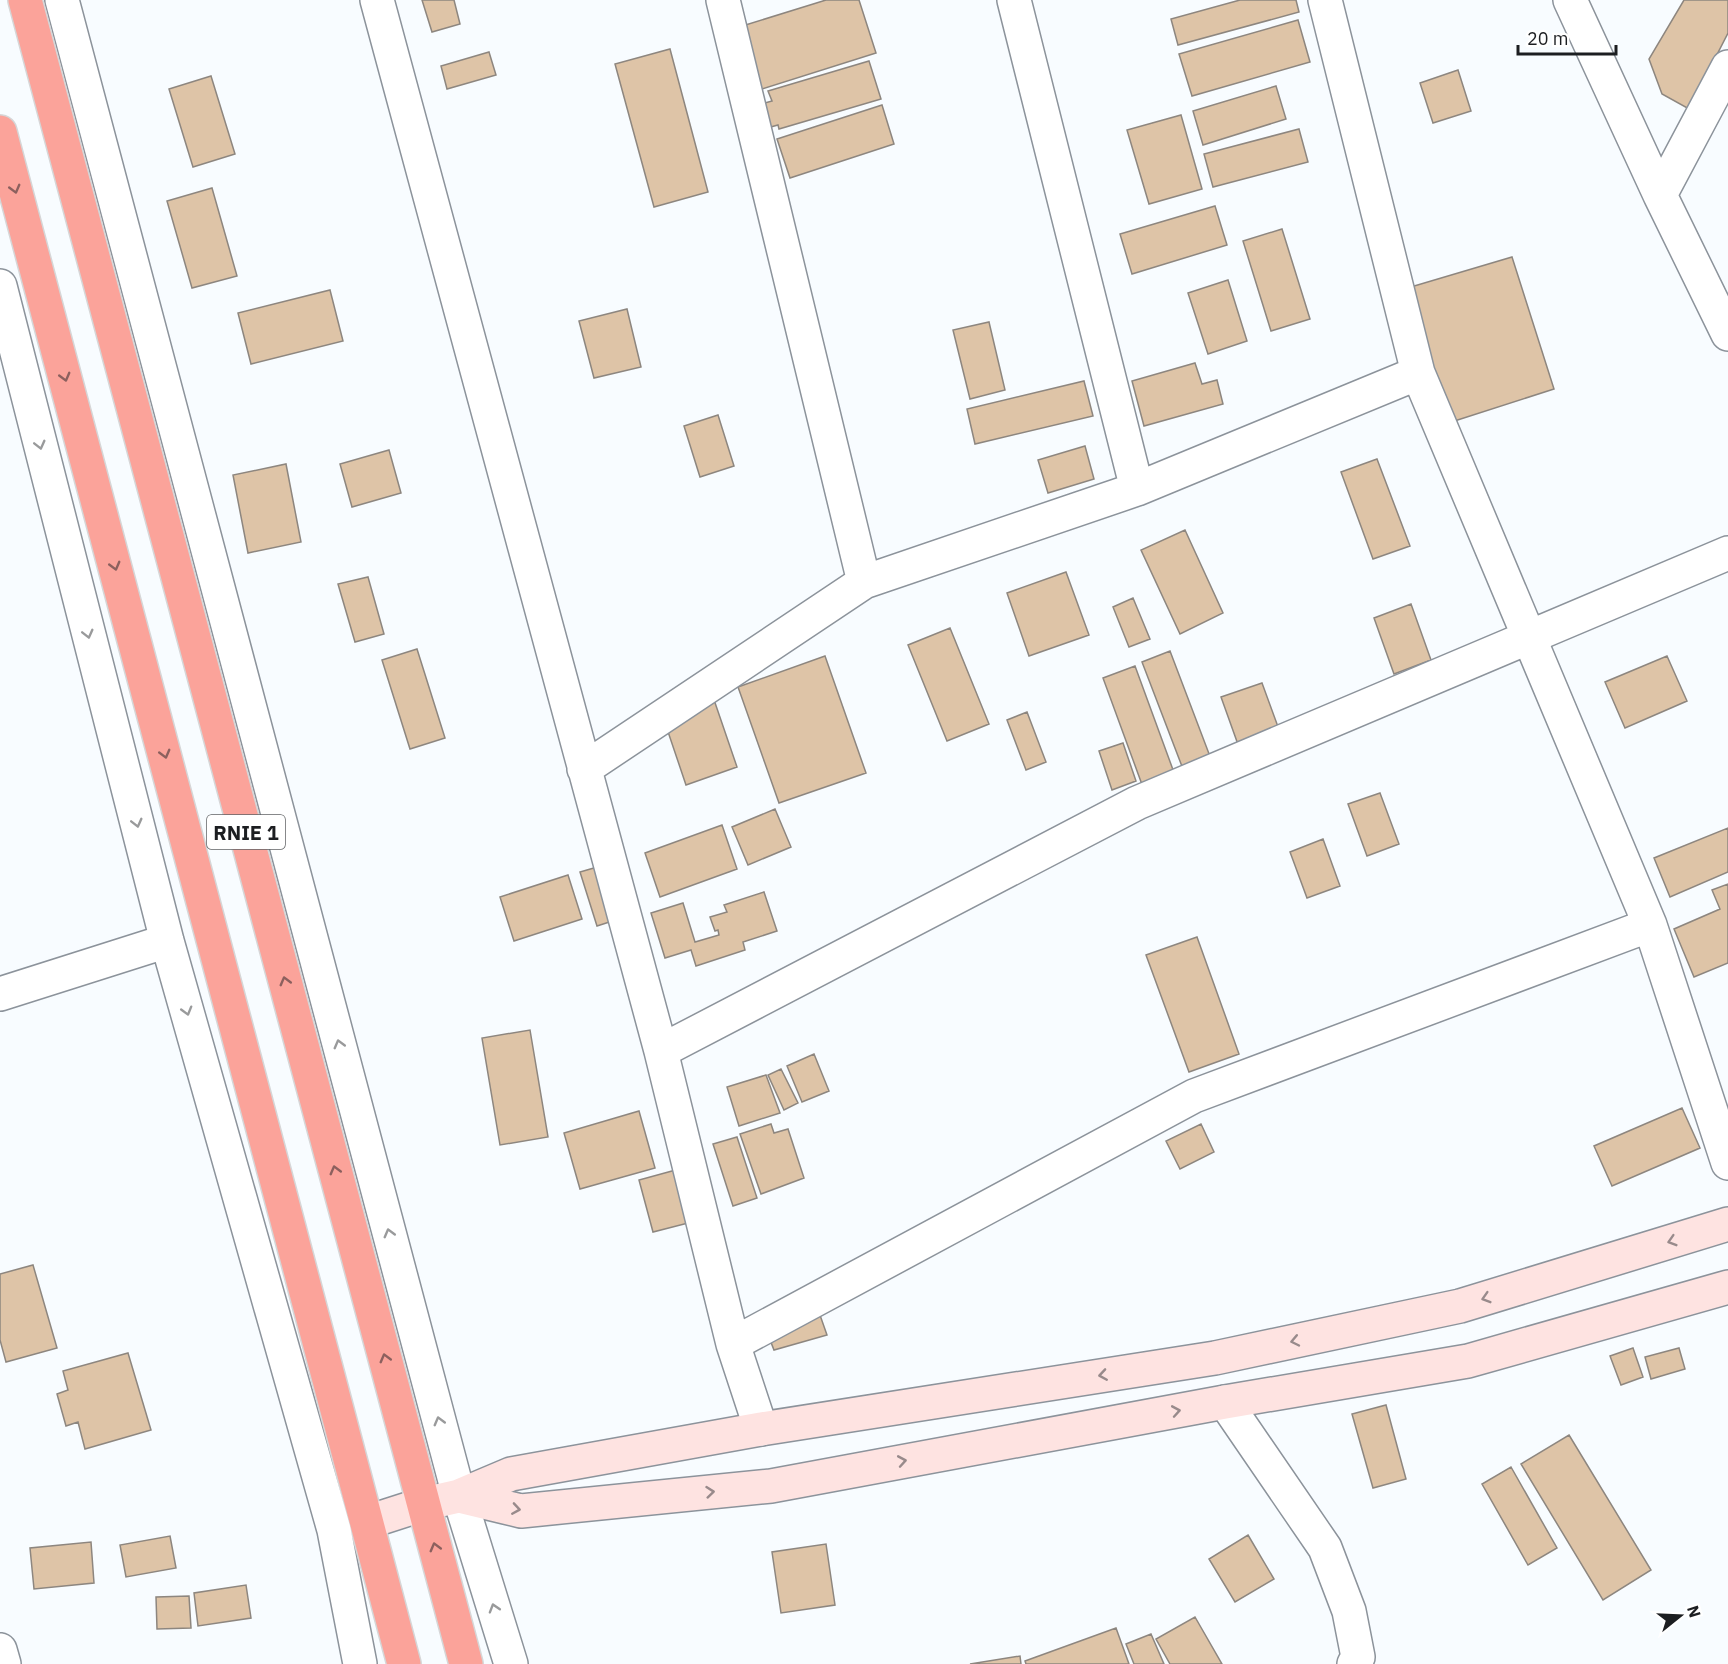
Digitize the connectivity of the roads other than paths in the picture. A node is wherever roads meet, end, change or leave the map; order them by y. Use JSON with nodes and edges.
{"nodes":[{"id":1,"x":25,"y":0,"type":"edge"},
{"id":2,"x":62,"y":0,"type":"edge"},
{"id":3,"x":377,"y":0,"type":"edge"},
{"id":4,"x":723,"y":0,"type":"edge"},
{"id":5,"x":1014,"y":0,"type":"edge"},
{"id":6,"x":1325,"y":0,"type":"edge"},
{"id":7,"x":1570,"y":0,"type":"edge"},
{"id":8,"x":1728,"y":67,"type":"edge"},
{"id":9,"x":0,"y":132,"type":"edge"},
{"id":10,"x":1660,"y":195,"type":"junction"},
{"id":11,"x":0,"y":286,"type":"edge"},
{"id":12,"x":1728,"y":334,"type":"edge"},
{"id":13,"x":1418,"y":373,"type":"junction"},
{"id":14,"x":1137,"y":489,"type":"junction"},
{"id":15,"x":1728,"y":553,"type":"edge"},
{"id":16,"x":864,"y":582,"type":"junction"},
{"id":17,"x":1529,"y":637,"type":"junction"},
{"id":18,"x":584,"y":769,"type":"junction"},
{"id":19,"x":1650,"y":925,"type":"junction"},
{"id":20,"x":166,"y":941,"type":"junction"},
{"id":21,"x":0,"y":994,"type":"edge"},
{"id":22,"x":661,"y":1051,"type":"junction"},
{"id":23,"x":1728,"y":1163,"type":"edge"},
{"id":24,"x":1728,"y":1224,"type":"edge"},
{"id":25,"x":1728,"y":1287,"type":"edge"},
{"id":26,"x":733,"y":1344,"type":"junction"},
{"id":27,"x":1225,"y":1402,"type":"junction"},
{"id":28,"x":761,"y":1430,"type":"junction"},
{"id":29,"x":459,"y":1496,"type":"junction"},
{"id":30,"x":424,"y":1504,"type":"junction"},
{"id":31,"x":368,"y":1522,"type":"junction"},
{"id":32,"x":334,"y":1530,"type":"junction"},
{"id":33,"x":0,"y":1650,"type":"edge"},
{"id":34,"x":4,"y":1664,"type":"edge"},
{"id":35,"x":360,"y":1664,"type":"edge"},
{"id":36,"x":404,"y":1664,"type":"edge"},
{"id":37,"x":465,"y":1664,"type":"edge"},
{"id":38,"x":511,"y":1664,"type":"edge"},
{"id":39,"x":1354,"y":1664,"type":"edge"}],
"edges":[{"from":30,"to":1,"type":"highway","number":"RNIE 1","one_way":true},
{"from":29,"to":2,"type":"street","one_way":true},
{"from":3,"to":18,"type":"street"},
{"from":4,"to":16,"type":"street"},
{"from":5,"to":14,"type":"street"},
{"from":6,"to":13,"type":"street"},
{"from":7,"to":10,"type":"street"},
{"from":8,"to":10,"type":"street"},
{"from":9,"to":31,"type":"highway","number":"RNIE 1","one_way":true},
{"from":10,"to":12,"type":"street"},
{"from":11,"to":20,"type":"street","one_way":true},
{"from":13,"to":14,"type":"street"},
{"from":13,"to":17,"type":"street"},
{"from":14,"to":16,"type":"street"},
{"from":15,"to":17,"type":"street"},
{"from":16,"to":18,"type":"street"},
{"from":17,"to":19,"type":"street"},
{"from":17,"to":22,"type":"street"},
{"from":18,"to":22,"type":"street"},
{"from":19,"to":23,"type":"street"},
{"from":19,"to":26,"type":"street"},
{"from":20,"to":21,"type":"street"},
{"from":20,"to":32,"type":"street","one_way":true},
{"from":22,"to":26,"type":"street"},
{"from":24,"to":28,"type":"street","one_way":true},
{"from":25,"to":27,"type":"street"},
{"from":26,"to":28,"type":"street"},
{"from":29,"to":27,"type":"street","one_way":true},
{"from":27,"to":39,"type":"street"},
{"from":28,"to":29,"type":"street"},
{"from":29,"to":30,"type":"street"},
{"from":38,"to":29,"type":"street","one_way":true},
{"from":30,"to":31,"type":"street"},
{"from":37,"to":30,"type":"highway","number":"RNIE 1","one_way":true},
{"from":31,"to":32,"type":"street"},
{"from":31,"to":36,"type":"highway","number":"RNIE 1"},
{"from":32,"to":35,"type":"street"},
{"from":33,"to":34,"type":"street"}]}
